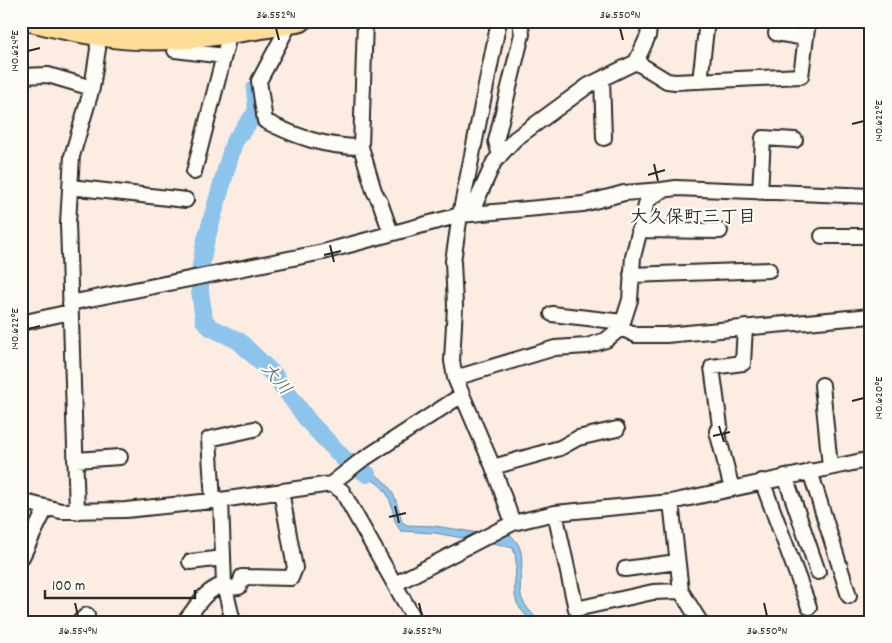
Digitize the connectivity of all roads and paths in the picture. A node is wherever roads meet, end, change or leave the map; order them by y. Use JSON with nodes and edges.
{"nodes":[{"id":1,"x":33,"y":21,"type":"edge"},
{"id":2,"x":365,"y":21,"type":"edge"},
{"id":3,"x":499,"y":21,"type":"edge"},
{"id":4,"x":520,"y":21,"type":"edge"},
{"id":5,"x":650,"y":21,"type":"edge"},
{"id":6,"x":707,"y":21,"type":"edge"},
{"id":7,"x":808,"y":21,"type":"edge"},
{"id":8,"x":295,"y":22,"type":"edge"},
{"id":9,"x":93,"y":28,"type":"edge"},
{"id":10,"x":234,"y":28,"type":"edge"},
{"id":11,"x":776,"y":33,"type":"dead end"},
{"id":12,"x":173,"y":38,"type":"junction"},
{"id":13,"x":806,"y":38,"type":"junction"},
{"id":14,"x":224,"y":56,"type":"junction"},
{"id":15,"x":636,"y":62,"type":"junction"},
{"id":16,"x":21,"y":76,"type":"edge"},
{"id":17,"x":602,"y":79,"type":"junction"},
{"id":18,"x":700,"y":81,"type":"junction"},
{"id":19,"x":92,"y":88,"type":"junction"},
{"id":20,"x":604,"y":138,"type":"dead end"},
{"id":21,"x":795,"y":140,"type":"dead end"},
{"id":22,"x":361,"y":147,"type":"junction"},
{"id":23,"x":500,"y":156,"type":"junction"},
{"id":24,"x":194,"y":172,"type":"dead end"},
{"id":25,"x":70,"y":187,"type":"junction"},
{"id":26,"x":662,"y":190,"type":"junction"},
{"id":27,"x":760,"y":192,"type":"junction"},
{"id":28,"x":871,"y":196,"type":"edge"},
{"id":29,"x":186,"y":200,"type":"dead end"},
{"id":30,"x":460,"y":215,"type":"junction"},
{"id":31,"x":639,"y":230,"type":"junction"},
{"id":32,"x":720,"y":231,"type":"dead end"},
{"id":33,"x":391,"y":234,"type":"junction"},
{"id":34,"x":822,"y":236,"type":"dead end"},
{"id":35,"x":871,"y":236,"type":"edge"},
{"id":36,"x":769,"y":270,"type":"dead end"},
{"id":37,"x":632,"y":275,"type":"junction"},
{"id":38,"x":70,"y":308,"type":"junction"},
{"id":39,"x":552,"y":314,"type":"dead end"},
{"id":40,"x":871,"y":316,"type":"edge"},
{"id":41,"x":21,"y":323,"type":"edge"},
{"id":42,"x":622,"y":325,"type":"junction"},
{"id":43,"x":745,"y":327,"type":"junction"},
{"id":44,"x":455,"y":378,"type":"junction"},
{"id":45,"x":822,"y":385,"type":"dead end"},
{"id":46,"x":462,"y":395,"type":"junction"},
{"id":47,"x":254,"y":429,"type":"dead end"},
{"id":48,"x":617,"y":429,"type":"dead end"},
{"id":49,"x":120,"y":457,"type":"dead end"},
{"id":50,"x":871,"y":459,"type":"edge"},
{"id":51,"x":75,"y":460,"type":"junction"},
{"id":52,"x":493,"y":466,"type":"junction"},
{"id":53,"x":830,"y":467,"type":"junction"},
{"id":54,"x":810,"y":471,"type":"junction"},
{"id":55,"x":785,"y":476,"type":"junction"},
{"id":56,"x":762,"y":481,"type":"junction"},
{"id":57,"x":331,"y":484,"type":"junction"},
{"id":58,"x":732,"y":489,"type":"junction"},
{"id":59,"x":281,"y":492,"type":"junction"},
{"id":60,"x":217,"y":500,"type":"junction"},
{"id":61,"x":21,"y":501,"type":"edge"},
{"id":62,"x":671,"y":502,"type":"junction"},
{"id":63,"x":46,"y":508,"type":"junction"},
{"id":64,"x":77,"y":512,"type":"junction"},
{"id":65,"x":556,"y":513,"type":"junction"},
{"id":66,"x":514,"y":523,"type":"junction"},
{"id":67,"x":223,"y":558,"type":"junction"},
{"id":68,"x":21,"y":559,"type":"edge"},
{"id":69,"x":190,"y":562,"type":"dead end"},
{"id":70,"x":676,"y":562,"type":"junction"},
{"id":71,"x":625,"y":569,"type":"dead end"},
{"id":72,"x":818,"y":572,"type":"dead end"},
{"id":73,"x":395,"y":584,"type":"junction"},
{"id":74,"x":225,"y":586,"type":"junction"},
{"id":75,"x":681,"y":591,"type":"junction"},
{"id":76,"x":850,"y":596,"type":"dead end"},
{"id":77,"x":809,"y":608,"type":"dead end"},
{"id":78,"x":186,"y":621,"type":"edge"},
{"id":79,"x":233,"y":622,"type":"edge"},
{"id":80,"x":416,"y":622,"type":"edge"},
{"id":81,"x":700,"y":622,"type":"edge"}],
"edges":[{"from":1,"to":9,"type":"highway"},
{"from":2,"to":22,"type":"street"},
{"from":3,"to":30,"type":"street"},
{"from":4,"to":23,"type":"street"},
{"from":5,"to":15,"type":"street"},
{"from":6,"to":18,"type":"street"},
{"from":7,"to":13,"type":"street"},
{"from":8,"to":10,"type":"highway"},
{"from":8,"to":22,"type":"street"},
{"from":9,"to":12,"type":"highway"},
{"from":9,"to":19,"type":"street"},
{"from":10,"to":12,"type":"highway"},
{"from":10,"to":14,"type":"street"},
{"from":11,"to":13,"type":"street"},
{"from":12,"to":14,"type":"street"},
{"from":13,"to":18,"type":"street"},
{"from":14,"to":24,"type":"street"},
{"from":15,"to":17,"type":"street"},
{"from":15,"to":18,"type":"street"},
{"from":16,"to":19,"type":"street"},
{"from":17,"to":20,"type":"street"},
{"from":17,"to":23,"type":"street"},
{"from":19,"to":25,"type":"street"},
{"from":21,"to":27,"type":"street"},
{"from":22,"to":33,"type":"street"},
{"from":23,"to":30,"type":"street"},
{"from":25,"to":29,"type":"street"},
{"from":25,"to":38,"type":"street"},
{"from":26,"to":27,"type":"street"},
{"from":26,"to":30,"type":"street"},
{"from":26,"to":31,"type":"street"},
{"from":27,"to":28,"type":"street"},
{"from":30,"to":33,"type":"street"},
{"from":30,"to":44,"type":"street"},
{"from":31,"to":32,"type":"street"},
{"from":31,"to":37,"type":"street"},
{"from":33,"to":38,"type":"street"},
{"from":34,"to":35,"type":"street"},
{"from":36,"to":37,"type":"street"},
{"from":37,"to":42,"type":"street"},
{"from":38,"to":41,"type":"street"},
{"from":38,"to":51,"type":"street"},
{"from":39,"to":42,"type":"street"},
{"from":40,"to":43,"type":"street"},
{"from":42,"to":43,"type":"street"},
{"from":42,"to":44,"type":"street"},
{"from":43,"to":58,"type":"street"},
{"from":44,"to":46,"type":"street"},
{"from":45,"to":53,"type":"street"},
{"from":46,"to":52,"type":"street"},
{"from":46,"to":57,"type":"street"},
{"from":47,"to":60,"type":"street"},
{"from":48,"to":52,"type":"street"},
{"from":49,"to":51,"type":"street"},
{"from":50,"to":53,"type":"street"},
{"from":51,"to":64,"type":"street"},
{"from":52,"to":66,"type":"street"},
{"from":53,"to":54,"type":"street"},
{"from":54,"to":55,"type":"street"},
{"from":54,"to":76,"type":"street"},
{"from":55,"to":56,"type":"street"},
{"from":55,"to":72,"type":"street"},
{"from":56,"to":58,"type":"street"},
{"from":56,"to":77,"type":"street"},
{"from":57,"to":59,"type":"street"},
{"from":57,"to":73,"type":"street"},
{"from":58,"to":62,"type":"street"},
{"from":59,"to":60,"type":"street"},
{"from":59,"to":74,"type":"street"},
{"from":60,"to":64,"type":"street"},
{"from":60,"to":67,"type":"street"},
{"from":61,"to":63,"type":"street"},
{"from":62,"to":65,"type":"street"},
{"from":62,"to":70,"type":"street"},
{"from":63,"to":64,"type":"street"},
{"from":63,"to":68,"type":"street"},
{"from":65,"to":66,"type":"street"},
{"from":65,"to":75,"type":"street"},
{"from":66,"to":73,"type":"street"},
{"from":67,"to":69,"type":"street"},
{"from":67,"to":74,"type":"street"},
{"from":70,"to":71,"type":"street"},
{"from":70,"to":75,"type":"street"},
{"from":73,"to":80,"type":"street"},
{"from":74,"to":78,"type":"street"},
{"from":74,"to":79,"type":"street"},
{"from":75,"to":81,"type":"street"}]}
